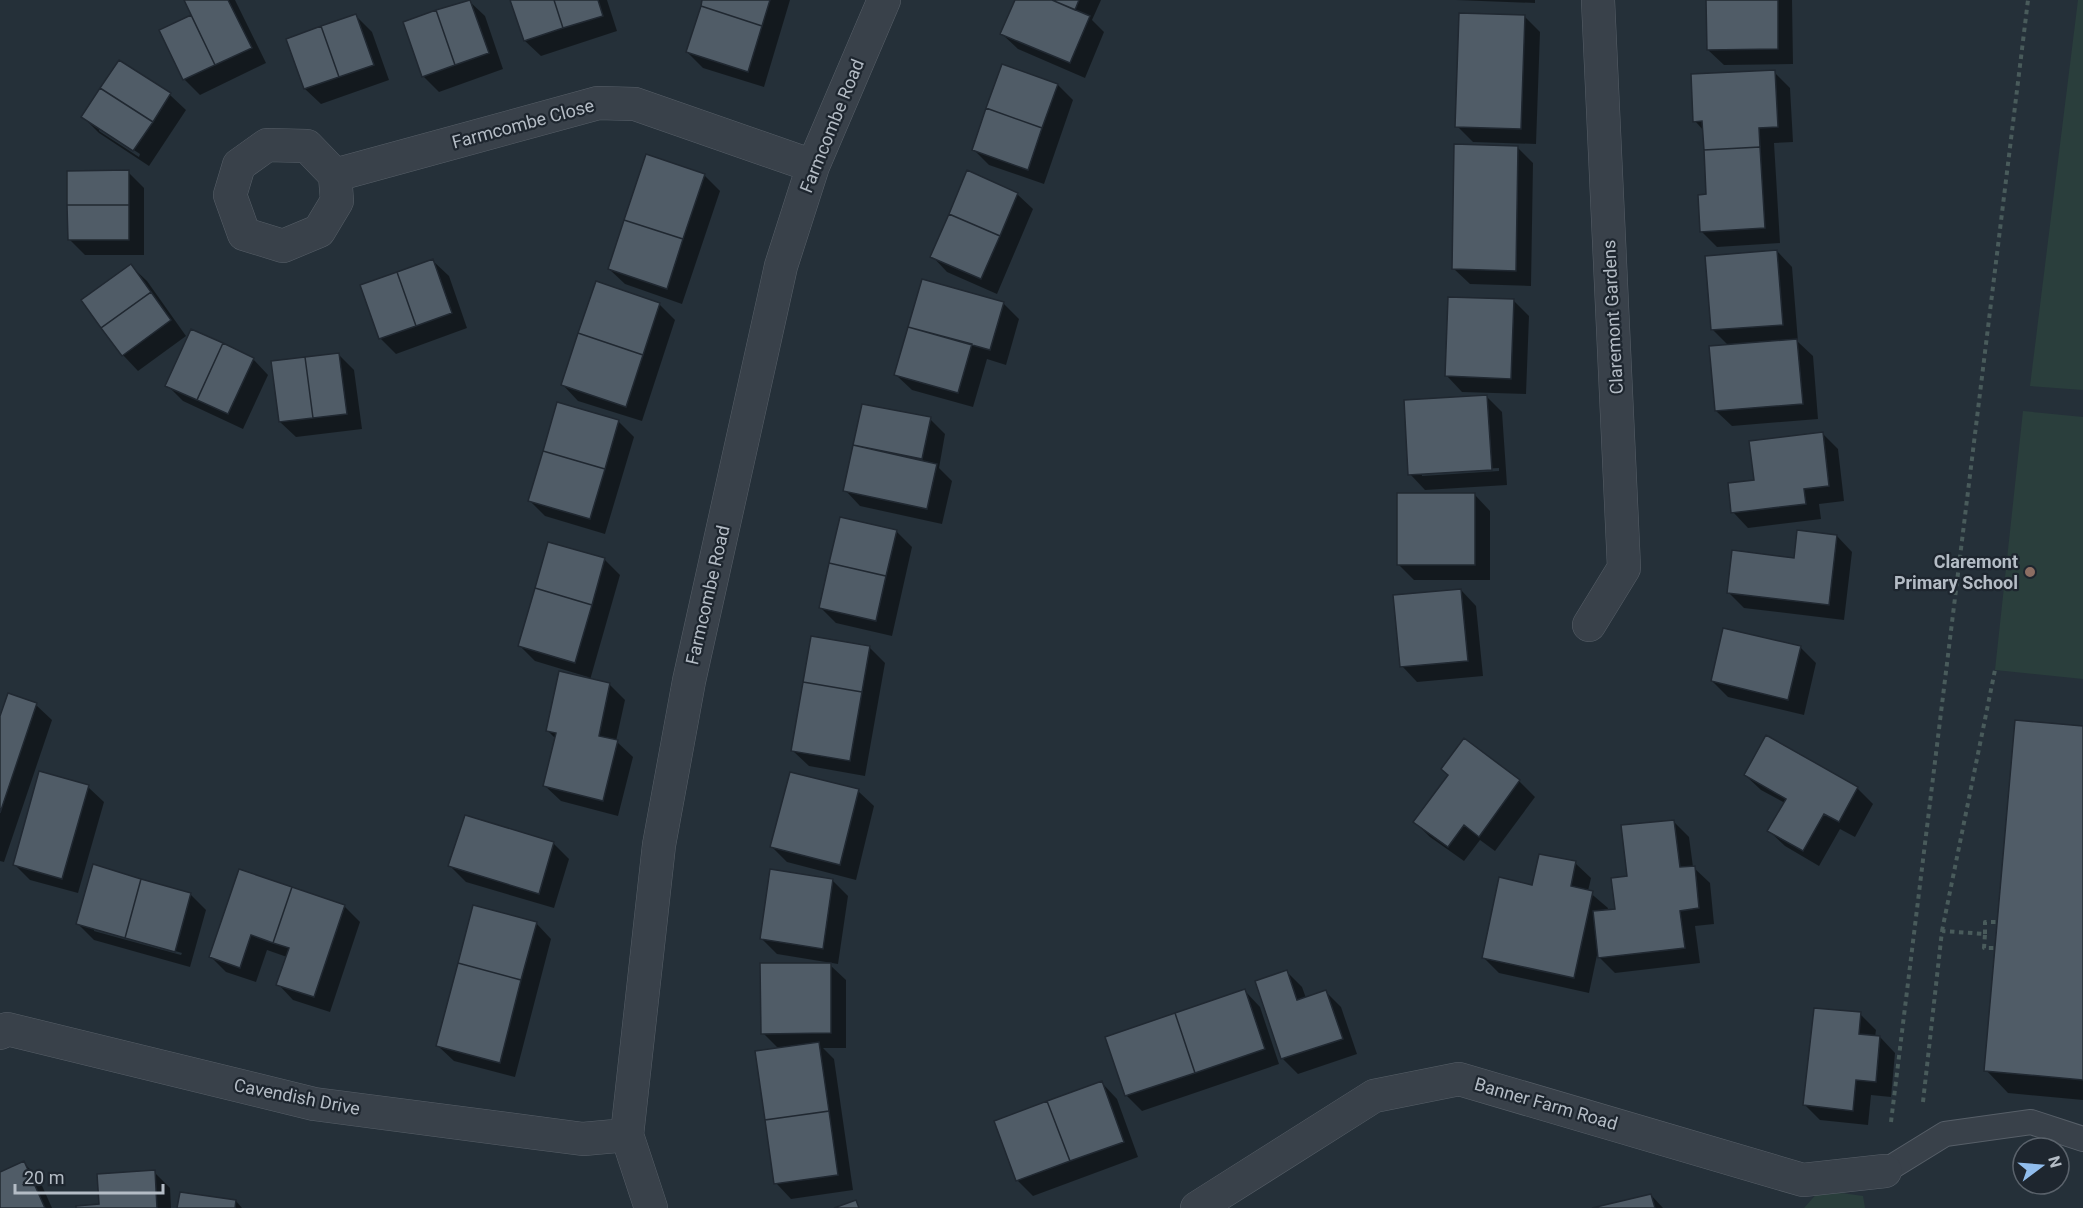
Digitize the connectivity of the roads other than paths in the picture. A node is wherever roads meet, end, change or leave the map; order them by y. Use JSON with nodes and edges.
{"nodes":[{"id":1,"x":884,"y":0,"type":"edge"},
{"id":2,"x":1598,"y":0,"type":"edge"},
{"id":3,"x":813,"y":166,"type":"junction"},
{"id":4,"x":335,"y":175,"type":"dead end"},
{"id":5,"x":1589,"y":625,"type":"dead end"},
{"id":6,"x":2,"y":1027,"type":"edge"},
{"id":7,"x":627,"y":1135,"type":"junction"},
{"id":8,"x":2083,"y":1139,"type":"edge"},
{"id":9,"x":1885,"y":1171,"type":"joint"},
{"id":10,"x":651,"y":1208,"type":"edge"},
{"id":11,"x":1197,"y":1208,"type":"edge"}],
"edges":[{"from":1,"to":3,"type":"street","name":"Farmcombe Road"},
{"from":2,"to":5,"type":"street","name":"Claremont Gardens"},
{"from":3,"to":4,"type":"street","name":"Farmcombe Close"},
{"from":3,"to":7,"type":"street","name":"Farmcombe Road"},
{"from":6,"to":7,"type":"street","name":"Cavendish Drive"},
{"from":7,"to":10,"type":"street","name":"Farmcombe Road"},
{"from":8,"to":9,"type":"lane"},
{"from":9,"to":11,"type":"street","name":"Banner Farm Road"}]}
